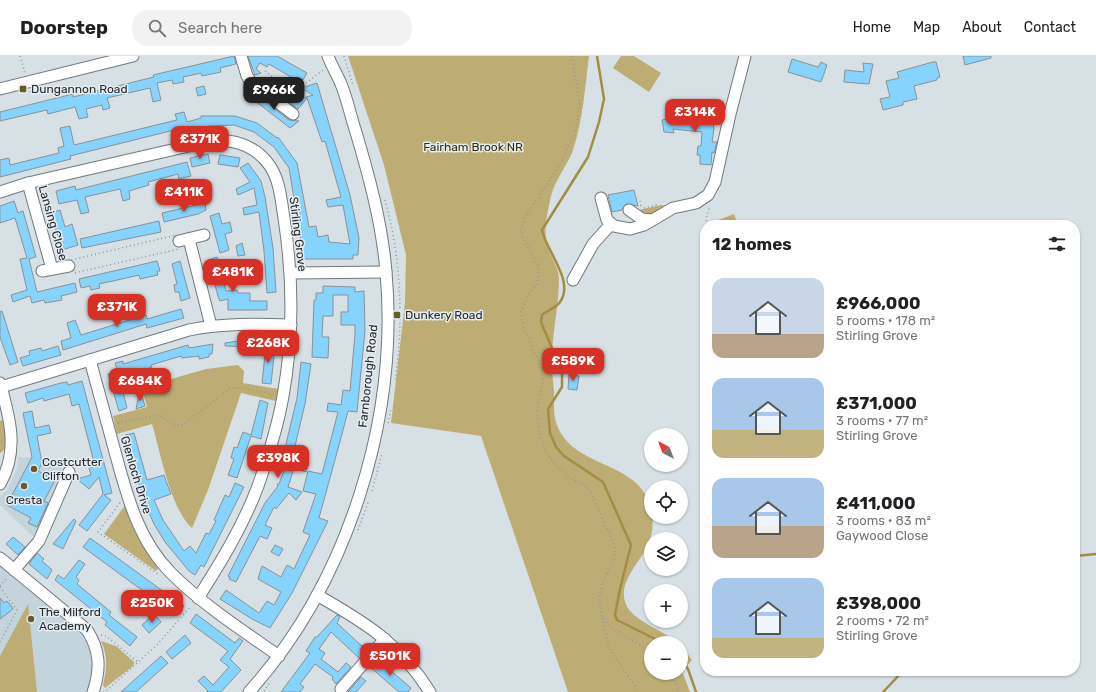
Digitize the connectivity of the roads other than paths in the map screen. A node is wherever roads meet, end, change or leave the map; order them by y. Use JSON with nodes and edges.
{"nodes":[{"id":1,"x":133,"y":56,"type":"edge"},
{"id":2,"x":241,"y":56,"type":"edge"},
{"id":3,"x":328,"y":56,"type":"edge"},
{"id":4,"x":336,"y":56,"type":"edge"},
{"id":5,"x":745,"y":56,"type":"edge"},
{"id":6,"x":340,"y":83,"type":"junction"},
{"id":7,"x":0,"y":89,"type":"edge"},
{"id":8,"x":293,"y":114,"type":"dead end"},
{"id":9,"x":28,"y":183,"type":"junction"},
{"id":10,"x":0,"y":192,"type":"edge"},
{"id":11,"x":601,"y":198,"type":"dead end"},
{"id":12,"x":629,"y":211,"type":"road end"},
{"id":13,"x":652,"y":220,"type":"junction"},
{"id":14,"x":611,"y":224,"type":"junction"},
{"id":15,"x":204,"y":236,"type":"dead end"},
{"id":16,"x":72,"y":270,"type":"road end"},
{"id":17,"x":386,"y":272,"type":"junction"},
{"id":18,"x":291,"y":273,"type":"junction"},
{"id":19,"x":573,"y":280,"type":"dead end"},
{"id":20,"x":210,"y":326,"type":"junction"},
{"id":21,"x":291,"y":326,"type":"junction"},
{"id":22,"x":90,"y":360,"type":"junction"},
{"id":23,"x":1,"y":385,"type":"edge"},
{"id":24,"x":4,"y":464,"type":"edge"},
{"id":25,"x":69,"y":472,"type":"dead end"},
{"id":26,"x":0,"y":484,"type":"edge"},
{"id":27,"x":0,"y":558,"type":"edge"},
{"id":28,"x":14,"y":570,"type":"junction"},
{"id":29,"x":316,"y":595,"type":"junction"},
{"id":30,"x":198,"y":598,"type":"junction"},
{"id":31,"x":385,"y":639,"type":"junction"},
{"id":32,"x":279,"y":656,"type":"junction"},
{"id":33,"x":341,"y":689,"type":"dead end"},
{"id":34,"x":94,"y":692,"type":"edge"},
{"id":35,"x":250,"y":692,"type":"edge"},
{"id":36,"x":430,"y":692,"type":"edge"}],
"edges":[{"from":1,"to":7,"type":"street"},
{"from":2,"to":8,"type":"street"},
{"from":3,"to":6,"type":"street","name":"Farnborough Road"},
{"from":4,"to":6,"type":"street","name":"Farnborough Road"},
{"from":5,"to":13,"type":"street"},
{"from":6,"to":17,"type":"street","name":"Farnborough Road"},
{"from":9,"to":10,"type":"street","name":"Stirling Grove"},
{"from":9,"to":16,"type":"street","name":"Lansing Close"},
{"from":9,"to":18,"type":"street","name":"Stirling Grove"},
{"from":11,"to":14,"type":"street"},
{"from":12,"to":13,"type":"street"},
{"from":13,"to":14,"type":"street"},
{"from":14,"to":19,"type":"street"},
{"from":15,"to":20,"type":"street"},
{"from":17,"to":18,"type":"street"},
{"from":17,"to":29,"type":"street","name":"Farnborough Road"},
{"from":18,"to":21,"type":"street","name":"Stirling Grove"},
{"from":20,"to":21,"type":"street"},
{"from":20,"to":22,"type":"street"},
{"from":21,"to":30,"type":"street","name":"Stirling Grove"},
{"from":22,"to":23,"type":"street"},
{"from":22,"to":30,"type":"street","name":"Glenloch Drive"},
{"from":23,"to":24,"type":"street"},
{"from":24,"to":26,"type":"street"},
{"from":25,"to":28,"type":"street"},
{"from":27,"to":28,"type":"street"},
{"from":28,"to":34,"type":"street"},
{"from":29,"to":31,"type":"street"},
{"from":29,"to":32,"type":"street","name":"Farnborough Road"},
{"from":30,"to":32,"type":"street","name":"Glenloch Drive"},
{"from":31,"to":33,"type":"street"},
{"from":31,"to":36,"type":"street"},
{"from":32,"to":35,"type":"street","name":"Farnborough Road"}]}
